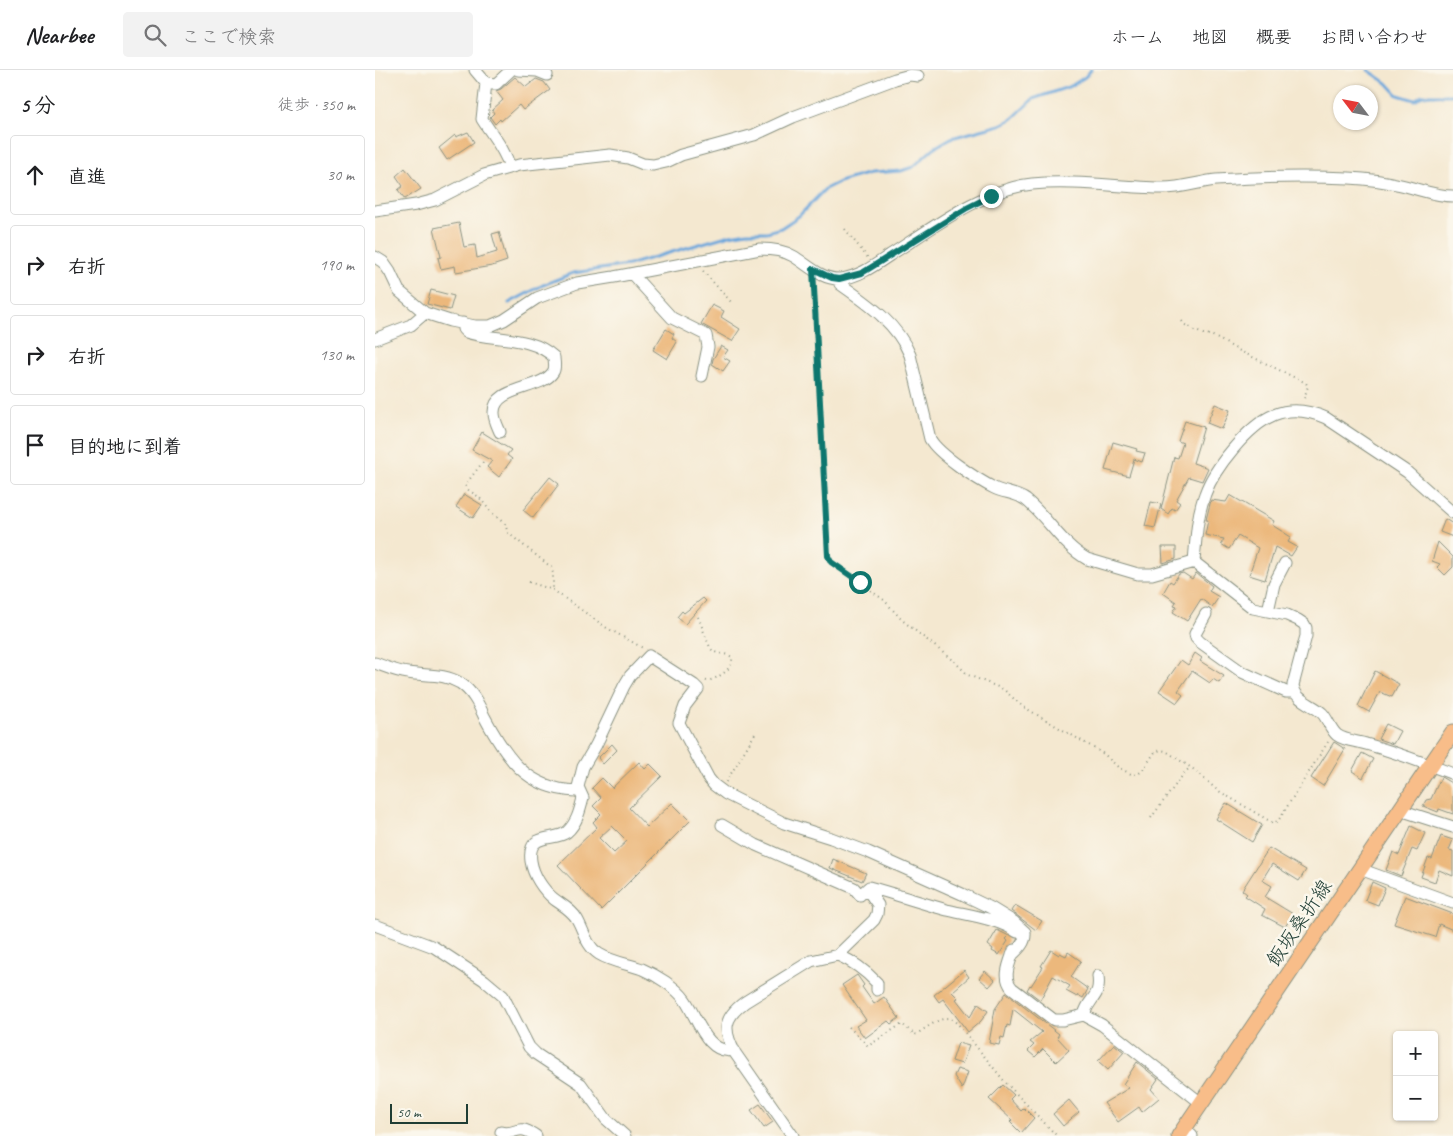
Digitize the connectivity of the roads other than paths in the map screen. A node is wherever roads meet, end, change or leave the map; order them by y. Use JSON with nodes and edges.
{"nodes":[{"id":1,"x":475,"y":70,"type":"edge"},
{"id":2,"x":511,"y":70,"type":"edge"},
{"id":3,"x":518,"y":70,"type":"edge"},
{"id":4,"x":547,"y":75,"type":"dead end"},
{"id":5,"x":919,"y":76,"type":"dead end"},
{"id":6,"x":486,"y":83,"type":"junction"},
{"id":7,"x":510,"y":167,"type":"junction"},
{"id":8,"x":1453,"y":196,"type":"edge"},
{"id":9,"x":375,"y":211,"type":"edge"},
{"id":10,"x":375,"y":257,"type":"edge"},
{"id":11,"x":632,"y":274,"type":"junction"},
{"id":12,"x":840,"y":284,"type":"dead end"},
{"id":13,"x":425,"y":313,"type":"junction"},
{"id":14,"x":463,"y":323,"type":"junction"},
{"id":15,"x":375,"y":339,"type":"edge"},
{"id":16,"x":702,"y":376,"type":"dead end"},
{"id":17,"x":500,"y":432,"type":"dead end"},
{"id":18,"x":1453,"y":513,"type":"edge"},
{"id":19,"x":1194,"y":562,"type":"junction"},
{"id":20,"x":1285,"y":563,"type":"dead end"},
{"id":21,"x":1268,"y":611,"type":"junction"},
{"id":22,"x":1206,"y":614,"type":"dead end"},
{"id":23,"x":375,"y":664,"type":"edge"},
{"id":24,"x":1294,"y":692,"type":"junction"},
{"id":25,"x":1453,"y":732,"type":"edge"},
{"id":26,"x":1430,"y":765,"type":"junction"},
{"id":27,"x":1453,"y":774,"type":"edge"},
{"id":28,"x":578,"y":787,"type":"junction"},
{"id":29,"x":1400,"y":810,"type":"junction"},
{"id":30,"x":722,"y":825,"type":"dead end"},
{"id":31,"x":1453,"y":827,"type":"edge"},
{"id":32,"x":1360,"y":869,"type":"junction"},
{"id":33,"x":867,"y":890,"type":"junction"},
{"id":34,"x":1453,"y":903,"type":"edge"},
{"id":35,"x":375,"y":925,"type":"edge"},
{"id":36,"x":838,"y":955,"type":"junction"},
{"id":37,"x":1012,"y":955,"type":"junction"},
{"id":38,"x":1098,"y":976,"type":"dead end"},
{"id":39,"x":877,"y":990,"type":"dead end"},
{"id":40,"x":1085,"y":1015,"type":"junction"},
{"id":41,"x":734,"y":1050,"type":"junction"},
{"id":42,"x":1201,"y":1103,"type":"junction"},
{"id":43,"x":501,"y":1132,"type":"dead end"},
{"id":44,"x":1185,"y":1134,"type":"edge"},
{"id":45,"x":536,"y":1136,"type":"edge"},
{"id":46,"x":625,"y":1136,"type":"edge"},
{"id":47,"x":793,"y":1136,"type":"edge"}],
"edges":[{"from":1,"to":6,"type":"street"},
{"from":2,"to":6,"type":"street"},
{"from":3,"to":4,"type":"street"},
{"from":5,"to":7,"type":"street"},
{"from":6,"to":7,"type":"street"},
{"from":7,"to":9,"type":"street"},
{"from":8,"to":11,"type":"street"},
{"from":10,"to":13,"type":"street"},
{"from":11,"to":14,"type":"street"},
{"from":11,"to":16,"type":"street"},
{"from":12,"to":19,"type":"street"},
{"from":13,"to":14,"type":"street"},
{"from":13,"to":15,"type":"street"},
{"from":14,"to":17,"type":"street"},
{"from":18,"to":19,"type":"street"},
{"from":19,"to":21,"type":"street"},
{"from":20,"to":21,"type":"street"},
{"from":21,"to":24,"type":"street"},
{"from":22,"to":24,"type":"street"},
{"from":23,"to":28,"type":"street"},
{"from":24,"to":26,"type":"street"},
{"from":25,"to":26,"type":"main road","name":"飯坂桑折線"},
{"from":26,"to":27,"type":"street"},
{"from":26,"to":29,"type":"main road","name":"飯坂桑折線"},
{"from":28,"to":37,"type":"street"},
{"from":28,"to":41,"type":"street"},
{"from":29,"to":31,"type":"street"},
{"from":29,"to":32,"type":"main road","name":"飯坂桑折線"},
{"from":30,"to":33,"type":"street"},
{"from":32,"to":34,"type":"street"},
{"from":32,"to":42,"type":"main road","name":"飯坂桑折線"},
{"from":33,"to":36,"type":"street"},
{"from":33,"to":37,"type":"street"},
{"from":35,"to":46,"type":"street"},
{"from":36,"to":39,"type":"street"},
{"from":36,"to":41,"type":"street"},
{"from":37,"to":40,"type":"street"},
{"from":38,"to":40,"type":"street"},
{"from":40,"to":42,"type":"street"},
{"from":41,"to":47,"type":"street"},
{"from":42,"to":44,"type":"main road","name":"飯坂桑折線"},
{"from":43,"to":45,"type":"street"}]}
